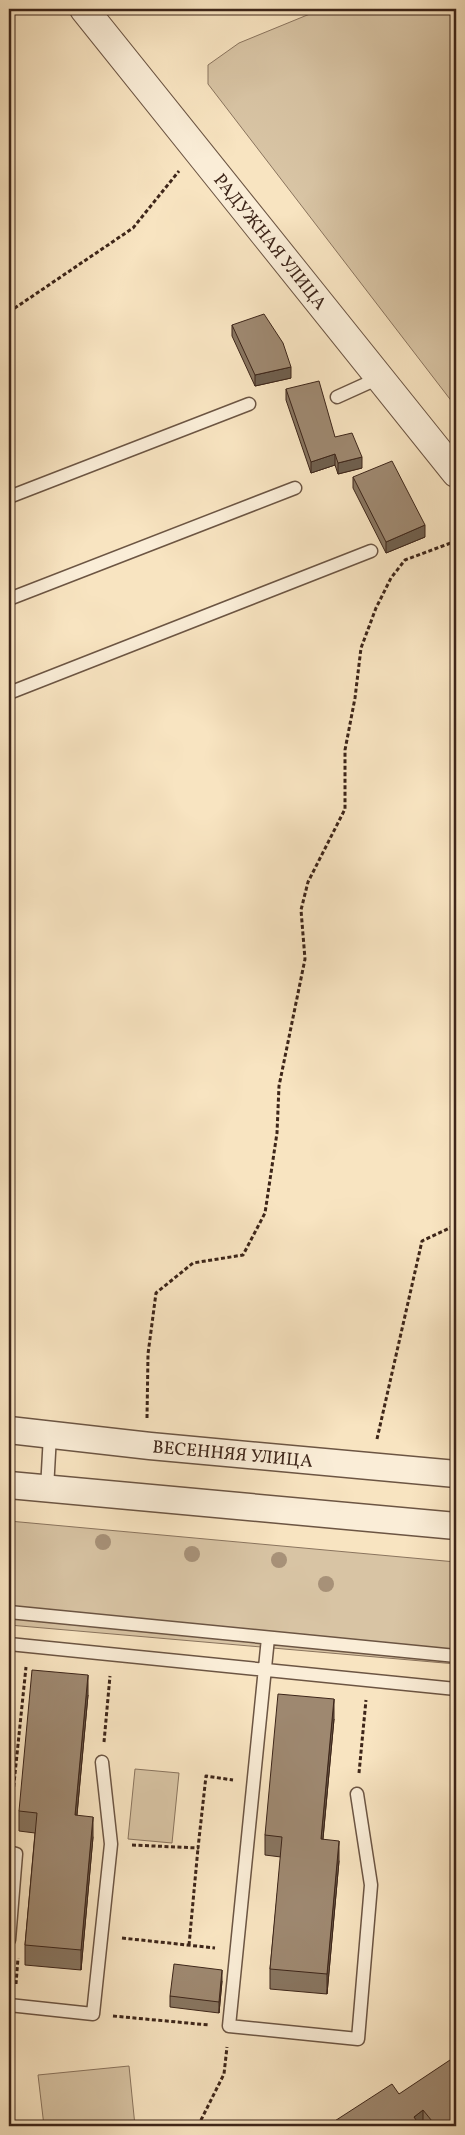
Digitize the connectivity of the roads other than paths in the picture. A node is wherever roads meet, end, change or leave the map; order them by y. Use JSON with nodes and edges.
{"nodes":[{"id":1,"x":84,"y":9,"type":"edge"},
{"id":2,"x":380,"y":378,"type":"junction"},
{"id":3,"x":337,"y":397,"type":"dead end"},
{"id":4,"x":249,"y":404,"type":"dead end"},
{"id":5,"x":456,"y":474,"type":"edge"},
{"id":6,"x":295,"y":488,"type":"dead end"},
{"id":7,"x":9,"y":497,"type":"edge"},
{"id":8,"x":371,"y":551,"type":"dead end"},
{"id":9,"x":9,"y":599,"type":"edge"},
{"id":10,"x":9,"y":693,"type":"edge"},
{"id":11,"x":9,"y":1430,"type":"edge"},
{"id":12,"x":50,"y":1435,"type":"junction"},
{"id":13,"x":456,"y":1474,"type":"edge"},
{"id":14,"x":9,"y":1485,"type":"edge"},
{"id":15,"x":47,"y":1489,"type":"junction"},
{"id":16,"x":456,"y":1526,"type":"edge"},
{"id":17,"x":9,"y":1612,"type":"edge"},
{"id":18,"x":268,"y":1638,"type":"junction"},
{"id":19,"x":9,"y":1644,"type":"edge"},
{"id":20,"x":456,"y":1656,"type":"edge"},
{"id":21,"x":264,"y":1670,"type":"junction"},
{"id":22,"x":456,"y":1689,"type":"edge"},
{"id":23,"x":102,"y":1762,"type":"road end"},
{"id":24,"x":357,"y":1794,"type":"road end"},
{"id":25,"x":9,"y":1852,"type":"edge"},
{"id":26,"x":9,"y":1940,"type":"edge"},
{"id":27,"x":9,"y":2005,"type":"edge"}],
"edges":[{"from":1,"to":2,"type":"street","name":"РАДУЖНАЯ УЛИЦА"},
{"from":2,"to":3,"type":"lane"},
{"from":2,"to":5,"type":"street","name":"РАДУЖНАЯ УЛИЦА"},
{"from":4,"to":7,"type":"lane"},
{"from":6,"to":9,"type":"lane"},
{"from":8,"to":10,"type":"lane"},
{"from":11,"to":12,"type":"street","name":"ВЕСЕННЯЯ УЛИЦА"},
{"from":12,"to":13,"type":"street","name":"ВЕСЕННЯЯ УЛИЦА"},
{"from":12,"to":15,"type":"lane"},
{"from":14,"to":15,"type":"street"},
{"from":15,"to":16,"type":"street"},
{"from":17,"to":18,"type":"lane"},
{"from":18,"to":20,"type":"lane"},
{"from":18,"to":21,"type":"lane"},
{"from":19,"to":21,"type":"lane"},
{"from":21,"to":22,"type":"lane"},
{"from":21,"to":24,"type":"lane"},
{"from":23,"to":27,"type":"lane"},
{"from":25,"to":26,"type":"lane"}]}
